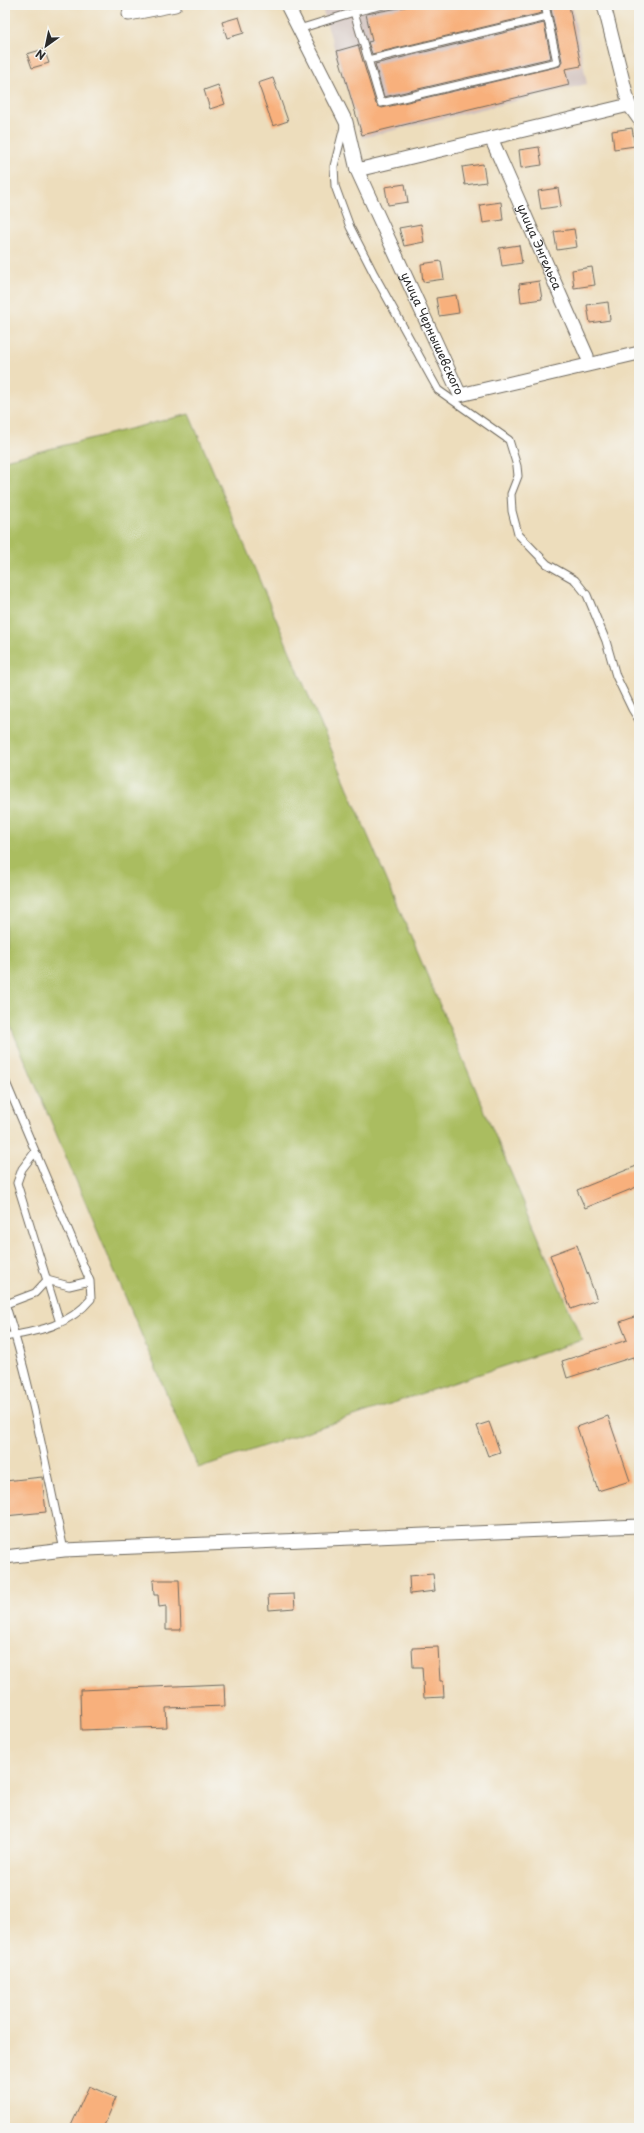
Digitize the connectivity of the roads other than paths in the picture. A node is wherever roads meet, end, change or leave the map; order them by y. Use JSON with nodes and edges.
{"nodes":[{"id":1,"x":175,"y":5,"type":"edge"},
{"id":2,"x":287,"y":5,"type":"edge"},
{"id":3,"x":383,"y":5,"type":"edge"},
{"id":4,"x":545,"y":5,"type":"edge"},
{"id":5,"x":604,"y":5,"type":"edge"},
{"id":6,"x":354,"y":12,"type":"junction"},
{"id":7,"x":130,"y":14,"type":"dead end"},
{"id":8,"x":547,"y":16,"type":"junction"},
{"id":9,"x":299,"y":29,"type":"junction"},
{"id":10,"x":368,"y":60,"type":"junction"},
{"id":11,"x":629,"y":105,"type":"junction"},
{"id":12,"x":639,"y":119,"type":"edge"},
{"id":13,"x":346,"y":122,"type":"junction"},
{"id":14,"x":491,"y":138,"type":"junction"},
{"id":15,"x":357,"y":170,"type":"junction"},
{"id":16,"x":639,"y":353,"type":"edge"},
{"id":17,"x":587,"y":356,"type":"dead end"},
{"id":18,"x":639,"y":720,"type":"edge"},
{"id":19,"x":5,"y":1080,"type":"edge"},
{"id":20,"x":35,"y":1152,"type":"junction"},
{"id":21,"x":47,"y":1280,"type":"junction"},
{"id":22,"x":90,"y":1281,"type":"junction"},
{"id":23,"x":5,"y":1304,"type":"edge"},
{"id":24,"x":60,"y":1323,"type":"junction"},
{"id":25,"x":16,"y":1335,"type":"junction"},
{"id":26,"x":5,"y":1337,"type":"edge"},
{"id":27,"x":639,"y":1526,"type":"edge"},
{"id":28,"x":64,"y":1550,"type":"junction"},
{"id":29,"x":5,"y":1557,"type":"edge"}],
"edges":[{"from":1,"to":7,"type":"street"},
{"from":2,"to":9,"type":"street"},
{"from":3,"to":6,"type":"lane"},
{"from":4,"to":8,"type":"lane"},
{"from":5,"to":11,"type":"street"},
{"from":6,"to":9,"type":"lane"},
{"from":6,"to":10,"type":"lane"},
{"from":8,"to":10,"type":"lane"},
{"from":8,"to":10,"type":"lane"},
{"from":9,"to":13,"type":"street"},
{"from":11,"to":12,"type":"street"},
{"from":11,"to":14,"type":"street"},
{"from":13,"to":15,"type":"street","name":"улица Чернышевского"},
{"from":13,"to":18,"type":"lane"},
{"from":14,"to":15,"type":"street"},
{"from":14,"to":17,"type":"street","name":"улица Энгельса"},
{"from":15,"to":16,"type":"street","name":"улица Чернышевского"},
{"from":19,"to":20,"type":"lane"},
{"from":20,"to":21,"type":"lane"},
{"from":20,"to":22,"type":"lane"},
{"from":21,"to":22,"type":"lane"},
{"from":21,"to":23,"type":"lane"},
{"from":21,"to":24,"type":"lane"},
{"from":22,"to":24,"type":"lane"},
{"from":23,"to":25,"type":"lane"},
{"from":24,"to":25,"type":"lane"},
{"from":25,"to":26,"type":"lane"},
{"from":25,"to":28,"type":"lane"},
{"from":27,"to":28,"type":"street"},
{"from":28,"to":29,"type":"street"}]}
